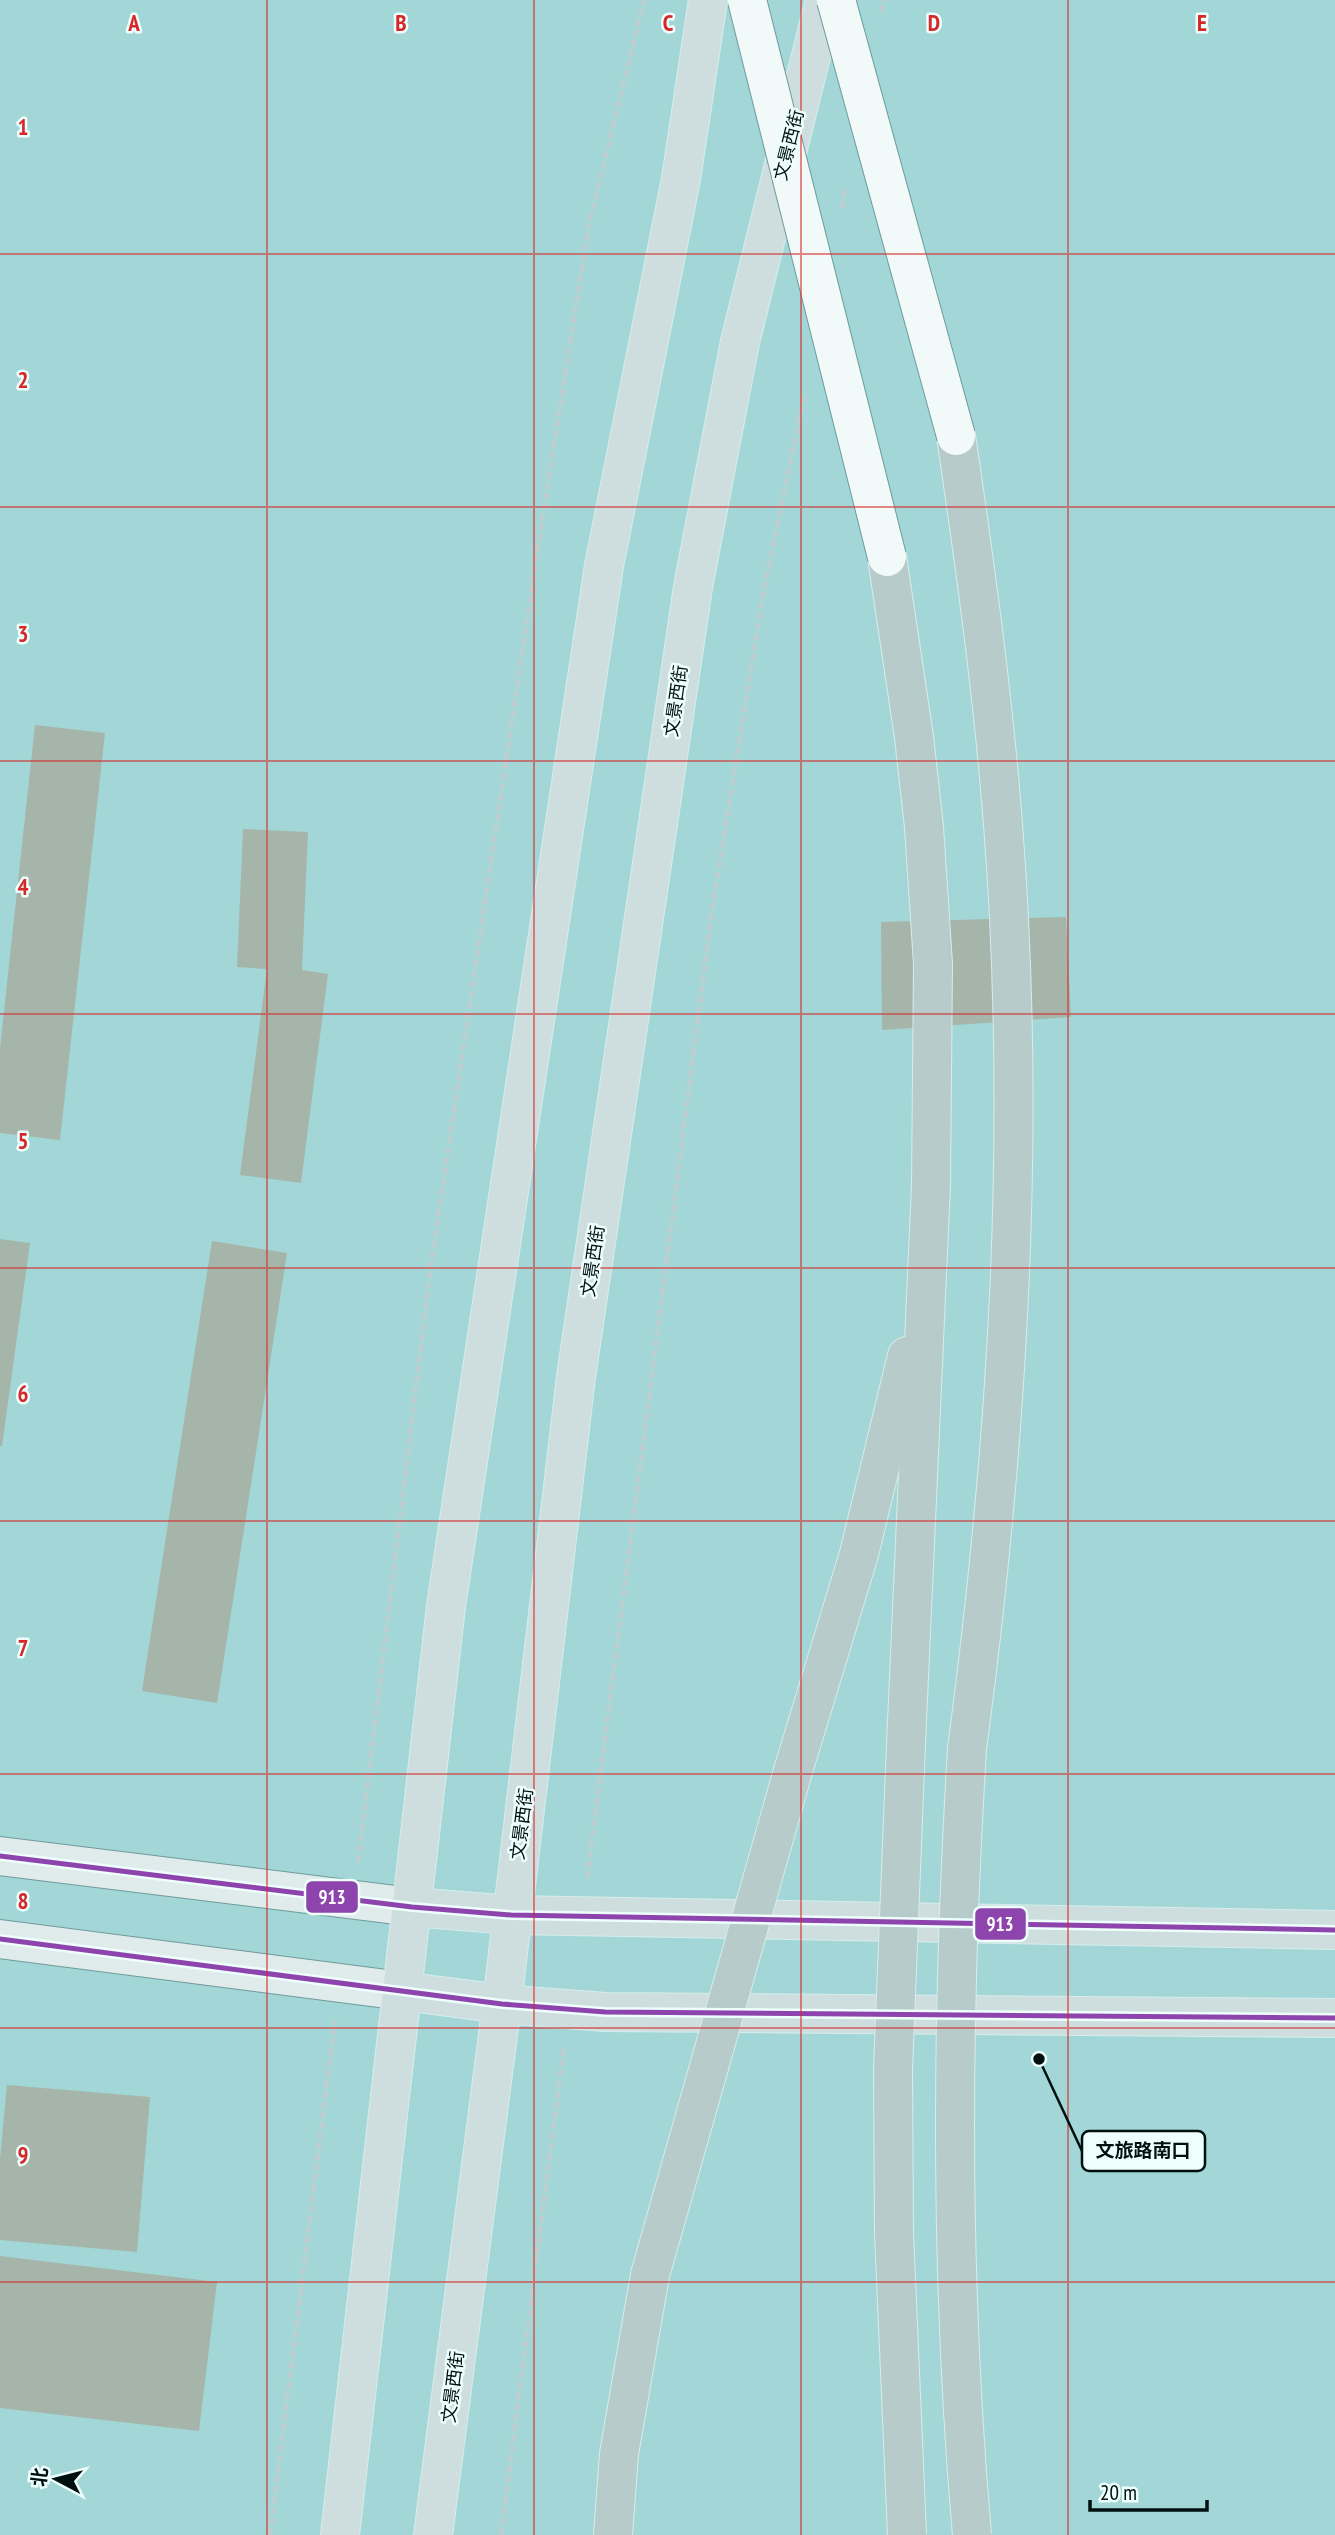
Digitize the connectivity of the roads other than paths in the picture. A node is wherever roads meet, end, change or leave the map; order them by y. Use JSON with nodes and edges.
{"nodes":[{"id":1,"x":747,"y":0,"type":"edge"},
{"id":2,"x":825,"y":0,"type":"edge"},
{"id":3,"x":836,"y":0,"type":"edge"},
{"id":4,"x":707,"y":6,"type":"edge"},
{"id":5,"x":956,"y":436,"type":"joint"},
{"id":6,"x":887,"y":557,"type":"joint"},
{"id":7,"x":928,"y":1269,"type":"junction"},
{"id":8,"x":0,"y":1856,"type":"edge"},
{"id":9,"x":412,"y":1907,"type":"junction"},
{"id":10,"x":512,"y":1915,"type":"junction"},
{"id":11,"x":1335,"y":1930,"type":"edge"},
{"id":12,"x":0,"y":1939,"type":"edge"},
{"id":13,"x":402,"y":1991,"type":"junction"},
{"id":14,"x":502,"y":2004,"type":"junction"},
{"id":15,"x":1335,"y":2018,"type":"edge"},
{"id":16,"x":340,"y":2535,"type":"edge"},
{"id":17,"x":433,"y":2535,"type":"edge"},
{"id":18,"x":613,"y":2535,"type":"edge"},
{"id":19,"x":907,"y":2535,"type":"edge"},
{"id":20,"x":972,"y":2535,"type":"edge"}],
"edges":[{"from":1,"to":6,"type":"street","bridge":true},
{"from":2,"to":10,"type":"main road","name":"文景西街"},
{"from":3,"to":5,"type":"street","bridge":true},
{"from":4,"to":9,"type":"main road"},
{"from":5,"to":20,"type":"highway","bridge":true},
{"from":6,"to":7,"type":"highway"},
{"from":7,"to":18,"type":"highway","bridge":true},
{"from":7,"to":19,"type":"highway","bridge":true},
{"from":8,"to":9,"type":"main road"},
{"from":9,"to":10,"type":"main road"},
{"from":9,"to":13,"type":"main road"},
{"from":10,"to":11,"type":"main road"},
{"from":10,"to":14,"type":"main road","name":"文景西街"},
{"from":12,"to":13,"type":"main road"},
{"from":13,"to":14,"type":"main road"},
{"from":13,"to":16,"type":"main road"},
{"from":14,"to":15,"type":"main road"},
{"from":14,"to":17,"type":"main road","name":"文景西街"}]}
